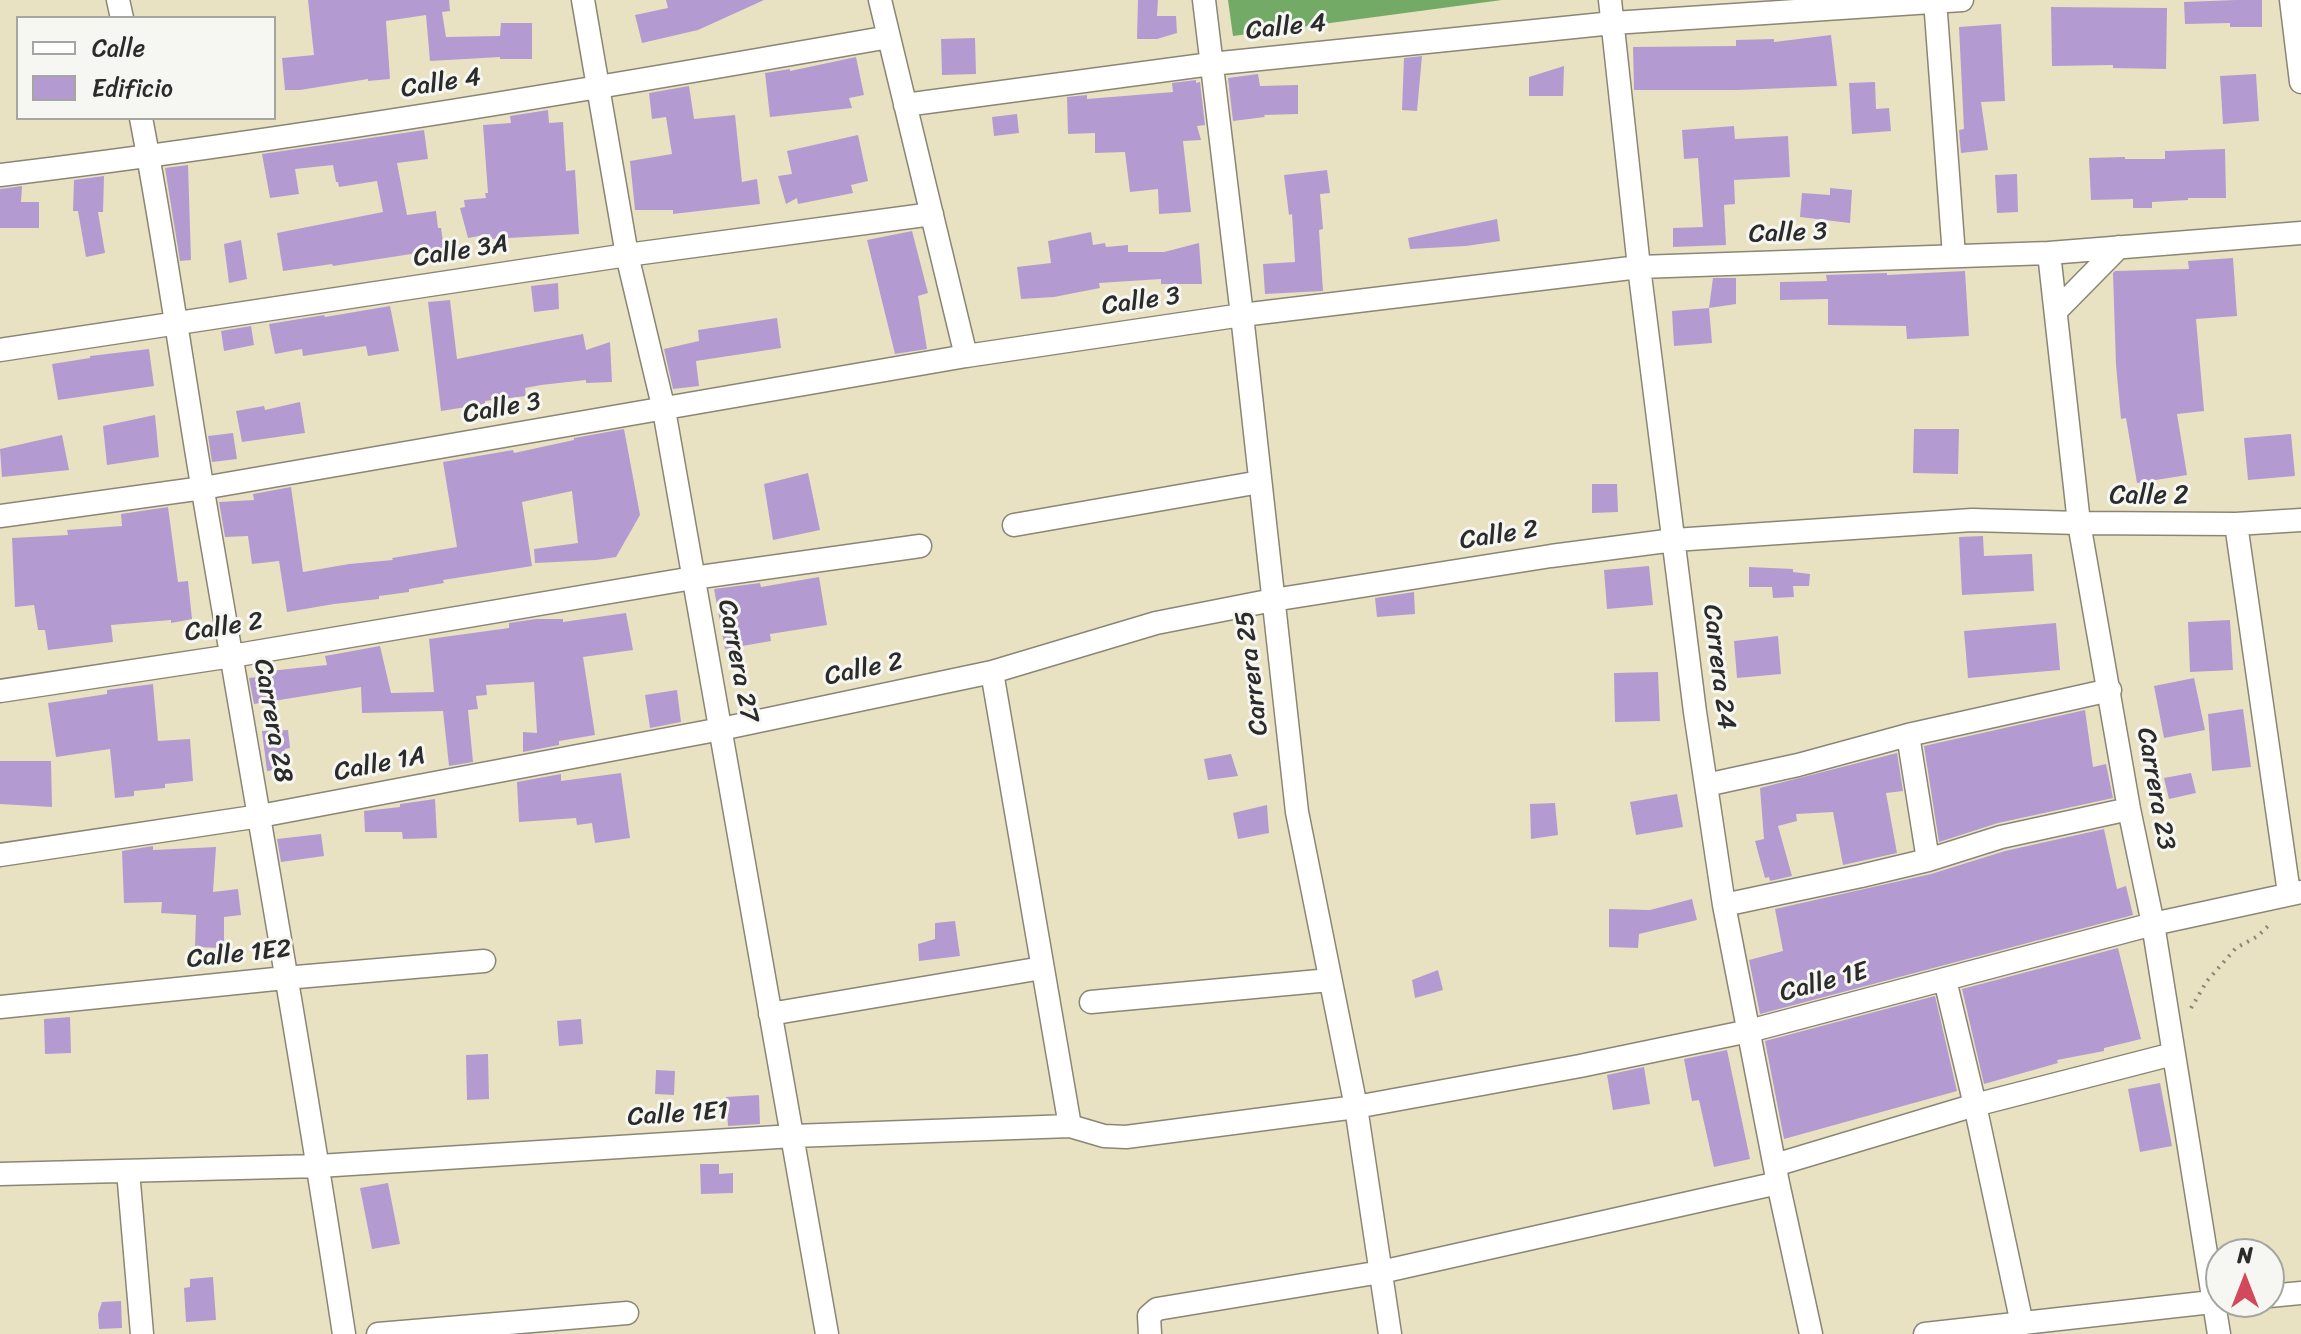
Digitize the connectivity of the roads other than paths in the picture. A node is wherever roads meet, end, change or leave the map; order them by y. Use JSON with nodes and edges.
{"nodes":[{"id":1,"x":583,"y":0,"type":"edge"},
{"id":2,"x":880,"y":0,"type":"edge"},
{"id":3,"x":1204,"y":0,"type":"edge"},
{"id":4,"x":1610,"y":0,"type":"edge"},
{"id":5,"x":1935,"y":0,"type":"edge"},
{"id":6,"x":1962,"y":0,"type":"edge"},
{"id":7,"x":2291,"y":0,"type":"edge"},
{"id":8,"x":1613,"y":23,"type":"junction"},
{"id":9,"x":889,"y":37,"type":"junction"},
{"id":10,"x":1211,"y":64,"type":"junction"},
{"id":11,"x":2301,"y":82,"type":"edge"},
{"id":12,"x":599,"y":88,"type":"junction"},
{"id":13,"x":905,"y":105,"type":"junction"},
{"id":14,"x":141,"y":120,"type":"edge"},
{"id":15,"x":149,"y":157,"type":"junction"},
{"id":16,"x":0,"y":175,"type":"edge"},
{"id":17,"x":932,"y":214,"type":"junction"},
{"id":18,"x":2301,"y":233,"type":"edge"},
{"id":19,"x":2119,"y":247,"type":"junction"},
{"id":20,"x":2049,"y":253,"type":"junction"},
{"id":21,"x":627,"y":255,"type":"junction"},
{"id":22,"x":1954,"y":256,"type":"junction"},
{"id":23,"x":1639,"y":267,"type":"junction"},
{"id":24,"x":2056,"y":311,"type":"junction"},
{"id":25,"x":1242,"y":315,"type":"junction"},
{"id":26,"x":178,"y":323,"type":"junction"},
{"id":27,"x":0,"y":350,"type":"edge"},
{"id":28,"x":966,"y":356,"type":"junction"},
{"id":29,"x":664,"y":410,"type":"junction"},
{"id":30,"x":1260,"y":482,"type":"junction"},
{"id":31,"x":203,"y":488,"type":"junction"},
{"id":32,"x":0,"y":516,"type":"edge"},
{"id":33,"x":2301,"y":520,"type":"edge"},
{"id":34,"x":2079,"y":523,"type":"junction"},
{"id":35,"x":2236,"y":524,"type":"junction"},
{"id":36,"x":1014,"y":525,"type":"dead end"},
{"id":37,"x":1674,"y":540,"type":"junction"},
{"id":38,"x":920,"y":546,"type":"dead end"},
{"id":39,"x":693,"y":578,"type":"junction"},
{"id":40,"x":1273,"y":600,"type":"junction"},
{"id":41,"x":232,"y":656,"type":"junction"},
{"id":42,"x":992,"y":672,"type":"junction"},
{"id":43,"x":2110,"y":690,"type":"junction"},
{"id":44,"x":0,"y":691,"type":"edge"},
{"id":45,"x":721,"y":729,"type":"junction"},
{"id":46,"x":1908,"y":735,"type":"junction"},
{"id":47,"x":1706,"y":785,"type":"junction"},
{"id":48,"x":2129,"y":809,"type":"junction"},
{"id":49,"x":260,"y":816,"type":"junction"},
{"id":50,"x":0,"y":855,"type":"edge"},
{"id":51,"x":1928,"y":860,"type":"junction"},
{"id":52,"x":2295,"y":893,"type":"edge"},
{"id":53,"x":1724,"y":905,"type":"junction"},
{"id":54,"x":2153,"y":924,"type":"junction"},
{"id":55,"x":484,"y":961,"type":"dead end"},
{"id":56,"x":1042,"y":968,"type":"junction"},
{"id":57,"x":285,"y":978,"type":"junction"},
{"id":58,"x":1330,"y":980,"type":"junction"},
{"id":59,"x":1945,"y":980,"type":"junction"},
{"id":60,"x":1091,"y":1002,"type":"dead end"},
{"id":61,"x":0,"y":1007,"type":"edge"},
{"id":62,"x":770,"y":1014,"type":"junction"},
{"id":63,"x":1749,"y":1031,"type":"junction"},
{"id":64,"x":2172,"y":1048,"type":"junction"},
{"id":65,"x":1975,"y":1105,"type":"junction"},
{"id":66,"x":1356,"y":1107,"type":"junction"},
{"id":67,"x":1070,"y":1126,"type":"junction"},
{"id":68,"x":793,"y":1136,"type":"junction"},
{"id":69,"x":319,"y":1166,"type":"junction"},
{"id":70,"x":128,"y":1171,"type":"junction"},
{"id":71,"x":0,"y":1174,"type":"edge"},
{"id":72,"x":1776,"y":1174,"type":"junction"},
{"id":73,"x":2206,"y":1238,"type":"edge"},
{"id":74,"x":1381,"y":1272,"type":"junction"},
{"id":75,"x":2205,"y":1303,"type":"edge"},
{"id":76,"x":627,"y":1313,"type":"dead end"},
{"id":77,"x":2022,"y":1324,"type":"junction"},
{"id":78,"x":142,"y":1334,"type":"edge"},
{"id":79,"x":344,"y":1334,"type":"edge"},
{"id":80,"x":378,"y":1334,"type":"edge"},
{"id":81,"x":827,"y":1334,"type":"edge"},
{"id":82,"x":1150,"y":1334,"type":"edge"},
{"id":83,"x":1390,"y":1334,"type":"edge"},
{"id":84,"x":1811,"y":1334,"type":"edge"},
{"id":85,"x":1925,"y":1334,"type":"edge"}],
"edges":[{"from":1,"to":12,"type":"street","name":"Carrera 27"},
{"from":2,"to":9,"type":"street"},
{"from":3,"to":10,"type":"street","name":"Carrera 25"},
{"from":4,"to":8,"type":"street","name":"Carrera 24"},
{"from":5,"to":6,"type":"street","name":"Calle 4"},
{"from":5,"to":8,"type":"street","name":"Calle 4"},
{"from":5,"to":22,"type":"street"},
{"from":7,"to":11,"type":"street"},
{"from":8,"to":10,"type":"street","name":"Calle 4"},
{"from":8,"to":23,"type":"street","name":"Carrera 24"},
{"from":9,"to":12,"type":"street","name":"Calle 4"},
{"from":9,"to":13,"type":"street"},
{"from":10,"to":13,"type":"street","name":"Calle 4"},
{"from":10,"to":25,"type":"street","name":"Carrera 25"},
{"from":12,"to":15,"type":"street","name":"Calle 4"},
{"from":12,"to":21,"type":"street","name":"Carrera 27"},
{"from":13,"to":17,"type":"street"},
{"from":14,"to":15,"type":"street","name":"Carrera 28"},
{"from":15,"to":16,"type":"street","name":"Calle 4"},
{"from":15,"to":26,"type":"street","name":"Carrera 28"},
{"from":17,"to":21,"type":"street","name":"Calle 3A"},
{"from":17,"to":28,"type":"street"},
{"from":18,"to":19,"type":"street","name":"Calle 3"},
{"from":19,"to":20,"type":"street","name":"Calle 3"},
{"from":19,"to":24,"type":"street"},
{"from":20,"to":22,"type":"street","name":"Calle 3"},
{"from":20,"to":24,"type":"street","name":"Carrera 23"},
{"from":21,"to":26,"type":"street","name":"Calle 3A"},
{"from":21,"to":29,"type":"street","name":"Carrera 27"},
{"from":22,"to":23,"type":"street","name":"Calle 3"},
{"from":23,"to":25,"type":"street","name":"Calle 3"},
{"from":23,"to":37,"type":"street","name":"Carrera 24"},
{"from":24,"to":34,"type":"street","name":"Carrera 23"},
{"from":25,"to":28,"type":"street","name":"Calle 3"},
{"from":25,"to":30,"type":"street","name":"Carrera 25"},
{"from":26,"to":27,"type":"street","name":"Calle 3A"},
{"from":26,"to":31,"type":"street","name":"Carrera 28"},
{"from":28,"to":29,"type":"street","name":"Calle 3"},
{"from":29,"to":31,"type":"street","name":"Calle 3"},
{"from":29,"to":39,"type":"street","name":"Carrera 27"},
{"from":30,"to":36,"type":"street"},
{"from":30,"to":40,"type":"street","name":"Carrera 25"},
{"from":31,"to":32,"type":"street","name":"Calle 3"},
{"from":31,"to":41,"type":"street","name":"Carrera 28"},
{"from":33,"to":35,"type":"street","name":"Calle 2"},
{"from":34,"to":35,"type":"street","name":"Calle 2"},
{"from":34,"to":37,"type":"street","name":"Calle 2"},
{"from":34,"to":43,"type":"street","name":"Carrera 23"},
{"from":35,"to":52,"type":"street"},
{"from":37,"to":40,"type":"street","name":"Calle 2"},
{"from":37,"to":47,"type":"street","name":"Carrera 24"},
{"from":38,"to":39,"type":"street","name":"Calle 2"},
{"from":39,"to":41,"type":"street","name":"Calle 2"},
{"from":39,"to":45,"type":"street","name":"Carrera 27"},
{"from":40,"to":42,"type":"street","name":"Calle 2"},
{"from":40,"to":58,"type":"street","name":"Carrera 25"},
{"from":41,"to":44,"type":"street","name":"Calle 2"},
{"from":41,"to":49,"type":"street","name":"Carrera 28"},
{"from":42,"to":45,"type":"street","name":"Calle 2"},
{"from":42,"to":56,"type":"street"},
{"from":43,"to":46,"type":"street"},
{"from":43,"to":48,"type":"street","name":"Carrera 23"},
{"from":45,"to":49,"type":"street","name":"Calle 1A"},
{"from":45,"to":62,"type":"street","name":"Carrera 27"},
{"from":46,"to":47,"type":"street"},
{"from":46,"to":51,"type":"street"},
{"from":47,"to":53,"type":"street","name":"Carrera 24"},
{"from":48,"to":51,"type":"street"},
{"from":48,"to":54,"type":"street","name":"Carrera 23"},
{"from":49,"to":50,"type":"street","name":"Calle 1A"},
{"from":49,"to":57,"type":"street","name":"Carrera 28"},
{"from":51,"to":53,"type":"street"},
{"from":52,"to":54,"type":"street","name":"Calle 1E"},
{"from":53,"to":63,"type":"street","name":"Carrera 24"},
{"from":54,"to":59,"type":"street","name":"Calle 1E"},
{"from":54,"to":64,"type":"street","name":"Carrera 23"},
{"from":55,"to":57,"type":"street","name":"Calle 1E2"},
{"from":56,"to":62,"type":"street"},
{"from":56,"to":67,"type":"street"},
{"from":57,"to":61,"type":"street","name":"Calle 1E2"},
{"from":57,"to":69,"type":"street","name":"Carrera 28"},
{"from":58,"to":60,"type":"street"},
{"from":58,"to":66,"type":"street","name":"Carrera 25"},
{"from":59,"to":63,"type":"street","name":"Calle 1E"},
{"from":59,"to":65,"type":"street"},
{"from":62,"to":68,"type":"street","name":"Carrera 27"},
{"from":63,"to":66,"type":"street","name":"Calle 1E"},
{"from":63,"to":72,"type":"street","name":"Carrera 24"},
{"from":64,"to":65,"type":"street"},
{"from":64,"to":73,"type":"street","name":"Carrera 23"},
{"from":65,"to":72,"type":"street"},
{"from":65,"to":77,"type":"street"},
{"from":66,"to":67,"type":"street","name":"Calle 1E1"},
{"from":66,"to":74,"type":"street","name":"Carrera 25"},
{"from":67,"to":68,"type":"street","name":"Calle 1E1"},
{"from":68,"to":69,"type":"street","name":"Calle 1E1"},
{"from":68,"to":81,"type":"street","name":"Carrera 27"},
{"from":69,"to":70,"type":"street","name":"Calle 1E1"},
{"from":69,"to":79,"type":"street","name":"Carrera 28"},
{"from":70,"to":71,"type":"street","name":"Calle 1E1"},
{"from":70,"to":78,"type":"street"},
{"from":72,"to":74,"type":"street"},
{"from":72,"to":84,"type":"street","name":"Carrera 24"},
{"from":74,"to":82,"type":"street"},
{"from":74,"to":83,"type":"street","name":"Carrera 25"},
{"from":75,"to":77,"type":"street"},
{"from":76,"to":80,"type":"street"},
{"from":77,"to":85,"type":"street"}]}
